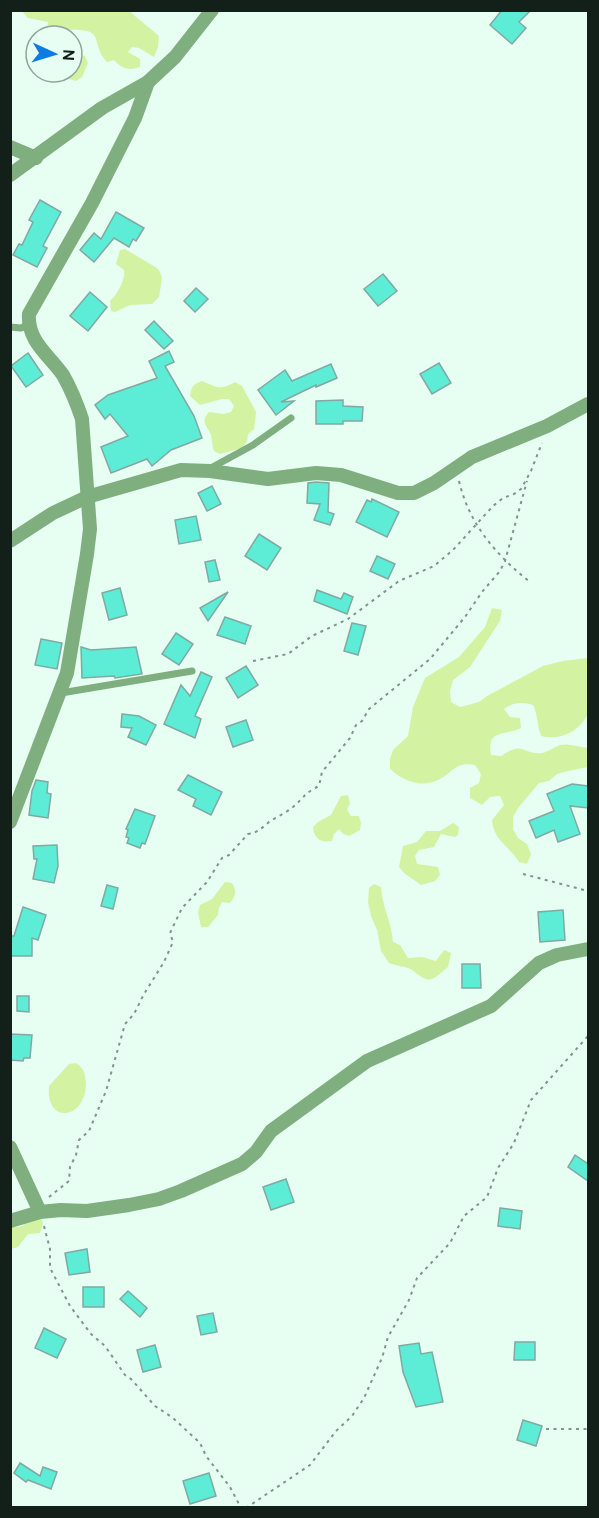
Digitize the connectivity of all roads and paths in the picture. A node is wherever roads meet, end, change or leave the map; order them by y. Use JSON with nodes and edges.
{"nodes":[{"id":1,"x":212,"y":10,"type":"edge"},
{"id":2,"x":148,"y":82,"type":"junction"},
{"id":3,"x":10,"y":147,"type":"edge"},
{"id":4,"x":36,"y":158,"type":"junction"},
{"id":5,"x":10,"y":175,"type":"edge"},
{"id":6,"x":28,"y":325,"type":"junction"},
{"id":7,"x":10,"y":327,"type":"edge"},
{"id":8,"x":588,"y":404,"type":"edge"},
{"id":9,"x":291,"y":418,"type":"dead end"},
{"id":10,"x":547,"y":426,"type":"junction"},
{"id":11,"x":456,"y":466,"type":"junction"},
{"id":12,"x":206,"y":471,"type":"junction"},
{"id":13,"x":527,"y":481,"type":"junction"},
{"id":14,"x":87,"y":496,"type":"junction"},
{"id":15,"x":476,"y":525,"type":"junction"},
{"id":16,"x":10,"y":541,"type":"edge"},
{"id":17,"x":505,"y":561,"type":"junction"},
{"id":18,"x":530,"y":582,"type":"dead end"},
{"id":19,"x":253,"y":662,"type":"dead end"},
{"id":20,"x":192,"y":670,"type":"dead end"},
{"id":21,"x":61,"y":693,"type":"junction"},
{"id":22,"x":10,"y":822,"type":"edge"},
{"id":23,"x":523,"y":874,"type":"dead end"},
{"id":24,"x":588,"y":891,"type":"edge"},
{"id":25,"x":588,"y":949,"type":"edge"},
{"id":26,"x":588,"y":1036,"type":"edge"},
{"id":27,"x":10,"y":1147,"type":"edge"},
{"id":28,"x":39,"y":1204,"type":"junction"},
{"id":29,"x":10,"y":1221,"type":"edge"},
{"id":30,"x":546,"y":1429,"type":"dead end"},
{"id":31,"x":588,"y":1429,"type":"edge"},
{"id":32,"x":241,"y":1508,"type":"edge"},
{"id":33,"x":246,"y":1508,"type":"edge"}],
"edges":[{"from":1,"to":2,"type":"street"},
{"from":2,"to":4,"type":"street"},
{"from":2,"to":6,"type":"street"},
{"from":3,"to":4,"type":"street"},
{"from":4,"to":5,"type":"street"},
{"from":6,"to":7,"type":"lane"},
{"from":6,"to":14,"type":"street"},
{"from":8,"to":10,"type":"street"},
{"from":9,"to":12,"type":"lane"},
{"from":10,"to":11,"type":"street"},
{"from":10,"to":13,"type":"path"},
{"from":11,"to":12,"type":"street"},
{"from":11,"to":15,"type":"path"},
{"from":12,"to":14,"type":"street"},
{"from":13,"to":15,"type":"path"},
{"from":13,"to":17,"type":"path"},
{"from":14,"to":16,"type":"street"},
{"from":14,"to":21,"type":"street"},
{"from":15,"to":17,"type":"path"},
{"from":15,"to":19,"type":"path"},
{"from":17,"to":18,"type":"path"},
{"from":17,"to":28,"type":"path"},
{"from":20,"to":21,"type":"lane"},
{"from":21,"to":22,"type":"street"},
{"from":23,"to":24,"type":"path"},
{"from":25,"to":28,"type":"street"},
{"from":26,"to":33,"type":"path"},
{"from":27,"to":28,"type":"street"},
{"from":28,"to":29,"type":"street"},
{"from":28,"to":32,"type":"path"},
{"from":30,"to":31,"type":"path"}]}
